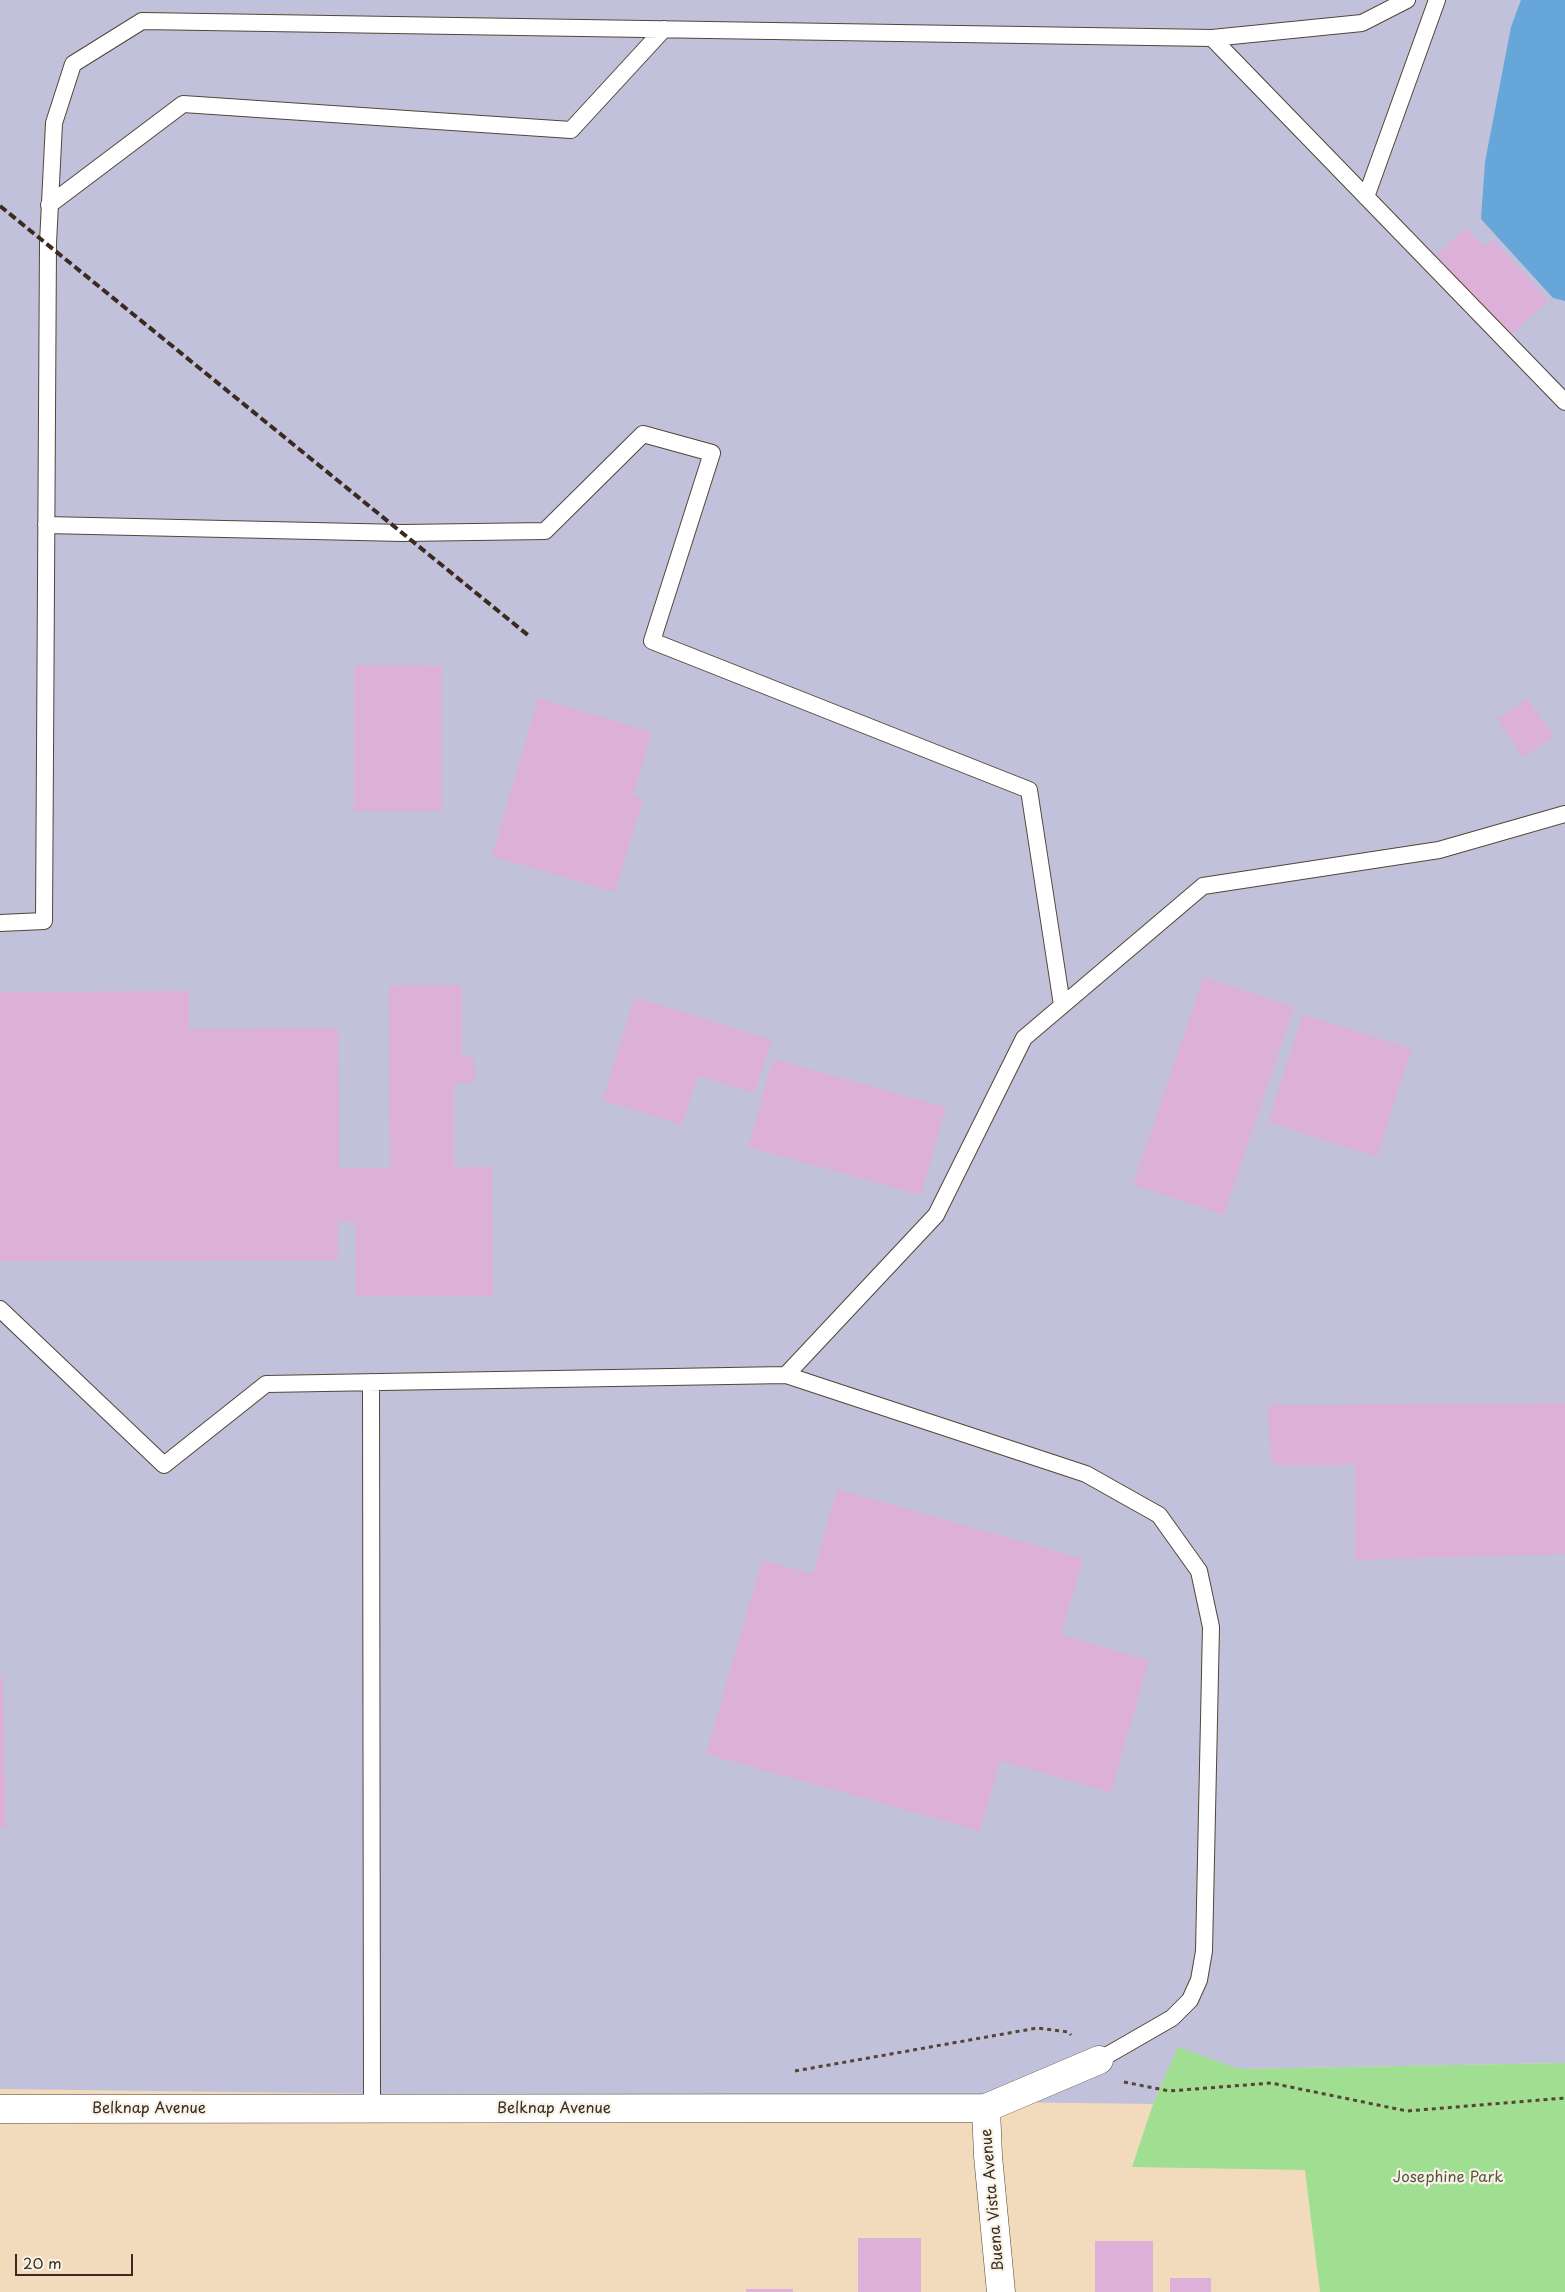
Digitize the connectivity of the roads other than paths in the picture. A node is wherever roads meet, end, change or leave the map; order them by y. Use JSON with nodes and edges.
{"nodes":[{"id":1,"x":1407,"y":0,"type":"edge"},
{"id":2,"x":1437,"y":0,"type":"edge"},
{"id":3,"x":664,"y":29,"type":"junction"},
{"id":4,"x":1212,"y":38,"type":"junction"},
{"id":5,"x":1366,"y":197,"type":"junction"},
{"id":6,"x":49,"y":206,"type":"junction"},
{"id":7,"x":1565,"y":402,"type":"edge"},
{"id":8,"x":46,"y":525,"type":"junction"},
{"id":9,"x":1565,"y":814,"type":"edge"},
{"id":10,"x":0,"y":923,"type":"edge"},
{"id":11,"x":1062,"y":1005,"type":"junction"},
{"id":12,"x":0,"y":1309,"type":"edge"},
{"id":13,"x":786,"y":1374,"type":"junction"},
{"id":14,"x":370,"y":1382,"type":"junction"},
{"id":15,"x":1099,"y":2060,"type":"joint"},
{"id":16,"x":986,"y":2108,"type":"junction"},
{"id":17,"x":0,"y":2109,"type":"edge"},
{"id":18,"x":372,"y":2109,"type":"junction"},
{"id":19,"x":1001,"y":2292,"type":"edge"}],
"edges":[{"from":1,"to":4,"type":"lane"},
{"from":2,"to":5,"type":"lane"},
{"from":3,"to":4,"type":"lane"},
{"from":3,"to":6,"type":"lane"},
{"from":3,"to":6,"type":"lane"},
{"from":4,"to":5,"type":"lane"},
{"from":5,"to":7,"type":"lane"},
{"from":6,"to":8,"type":"lane"},
{"from":8,"to":10,"type":"lane"},
{"from":8,"to":11,"type":"lane"},
{"from":9,"to":11,"type":"lane"},
{"from":11,"to":13,"type":"lane"},
{"from":12,"to":14,"type":"lane"},
{"from":13,"to":14,"type":"lane"},
{"from":13,"to":15,"type":"lane"},
{"from":14,"to":18,"type":"lane"},
{"from":15,"to":16,"type":"street","name":"Belknap Avenue"},
{"from":16,"to":18,"type":"street","name":"Belknap Avenue"},
{"from":16,"to":19,"type":"street","name":"Buena Vista Avenue"},
{"from":17,"to":18,"type":"street","name":"Belknap Avenue"}]}
